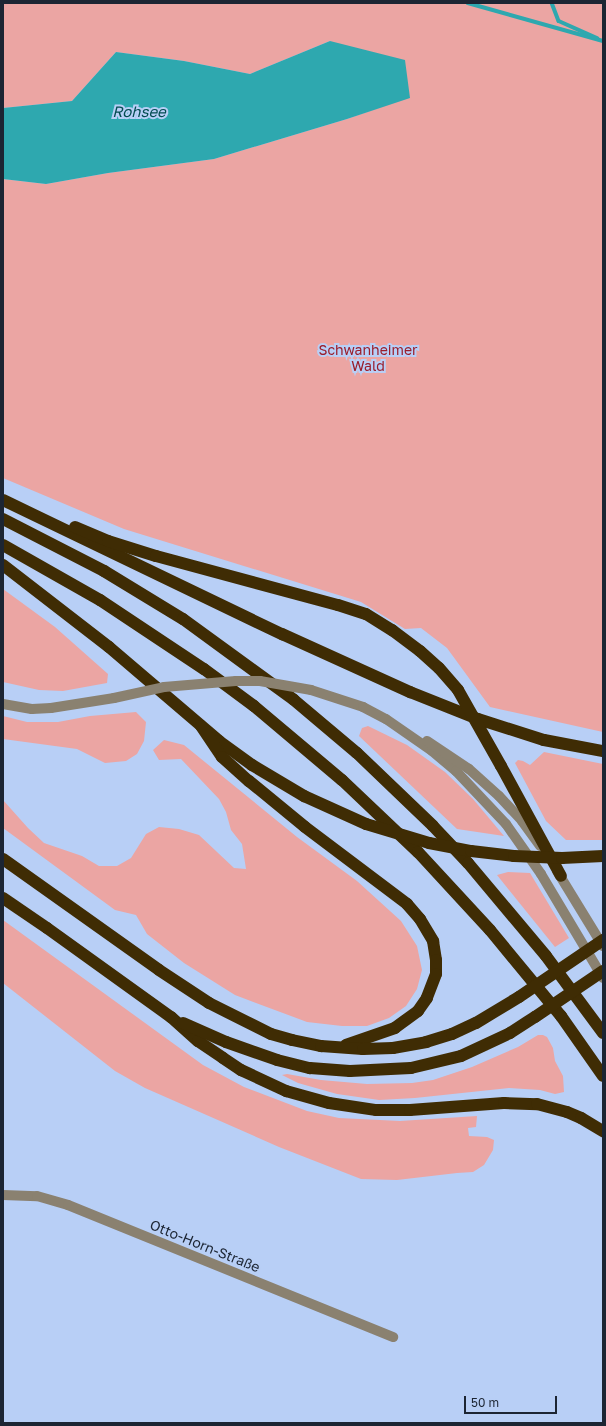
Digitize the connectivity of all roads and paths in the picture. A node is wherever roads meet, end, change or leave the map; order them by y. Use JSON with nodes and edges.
{"nodes":[{"id":1,"x":3,"y":499,"type":"edge"},
{"id":2,"x":3,"y":519,"type":"edge"},
{"id":3,"x":3,"y":545,"type":"edge"},
{"id":4,"x":3,"y":564,"type":"edge"},
{"id":5,"x":3,"y":704,"type":"edge"},
{"id":6,"x":386,"y":719,"type":"junction"},
{"id":7,"x":200,"y":726,"type":"junction"},
{"id":8,"x":603,"y":751,"type":"edge"},
{"id":9,"x":3,"y":850,"type":"edge"},
{"id":10,"x":603,"y":856,"type":"edge"},
{"id":11,"x":3,"y":859,"type":"edge"},
{"id":12,"x":561,"y":876,"type":"junction"},
{"id":13,"x":45,"y":889,"type":"junction"},
{"id":14,"x":3,"y":898,"type":"edge"},
{"id":15,"x":603,"y":940,"type":"edge"},
{"id":16,"x":603,"y":946,"type":"edge"},
{"id":17,"x":603,"y":971,"type":"edge"},
{"id":18,"x":603,"y":978,"type":"edge"},
{"id":19,"x":170,"y":1017,"type":"junction"},
{"id":20,"x":603,"y":1033,"type":"edge"},
{"id":21,"x":339,"y":1047,"type":"junction"},
{"id":22,"x":603,"y":1076,"type":"edge"},
{"id":23,"x":603,"y":1131,"type":"edge"},
{"id":24,"x":3,"y":1195,"type":"edge"},
{"id":25,"x":393,"y":1337,"type":"dead end"}],
"edges":[{"from":1,"to":8,"type":"highway"},
{"from":1,"to":12,"type":"highway","bridge":true},
{"from":2,"to":20,"type":"highway"},
{"from":3,"to":22,"type":"highway"},
{"from":4,"to":7,"type":"highway"},
{"from":5,"to":6,"type":"street","bridge":true},
{"from":6,"to":12,"type":"street"},
{"from":6,"to":18,"type":"street"},
{"from":7,"to":10,"type":"highway","bridge":true},
{"from":7,"to":21,"type":"highway"},
{"from":9,"to":13,"type":"highway"},
{"from":11,"to":13,"type":"highway"},
{"from":12,"to":16,"type":"street"},
{"from":13,"to":21,"type":"highway"},
{"from":14,"to":19,"type":"highway"},
{"from":15,"to":21,"type":"highway","bridge":true},
{"from":17,"to":19,"type":"highway","bridge":true},
{"from":19,"to":23,"type":"highway"},
{"from":24,"to":25,"type":"street","name":"Otto-Horn-Straße"}]}
